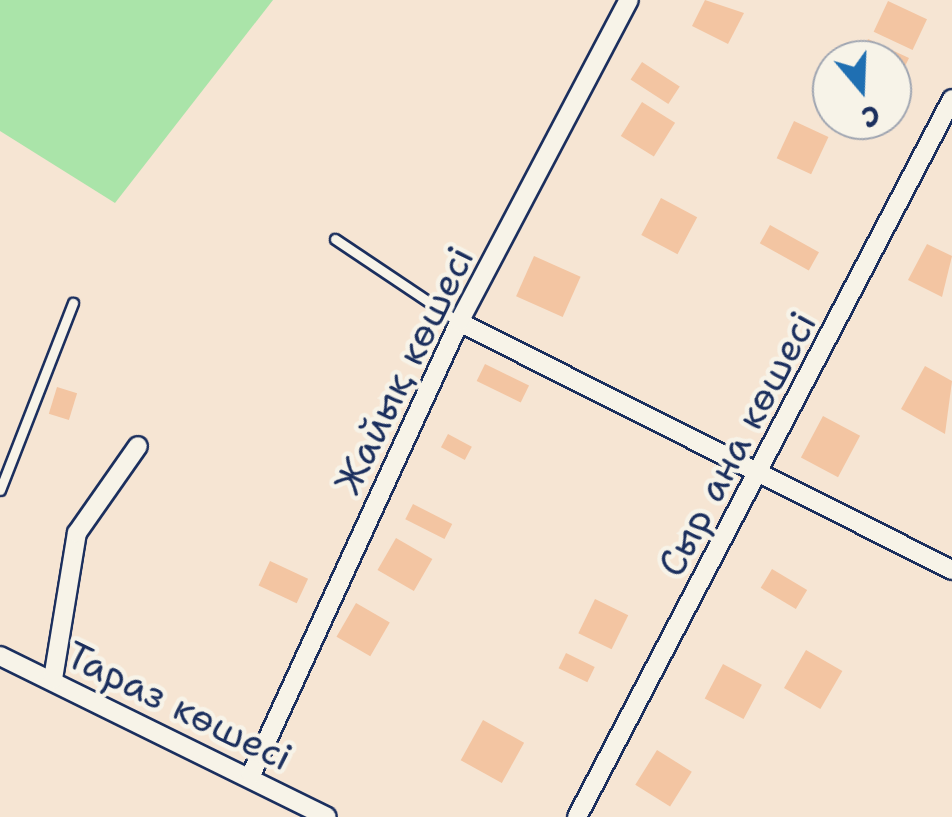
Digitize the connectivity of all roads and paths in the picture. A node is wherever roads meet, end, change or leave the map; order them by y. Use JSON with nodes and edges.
{"nodes":[{"id":1,"x":628,"y":0,"type":"edge"},
{"id":2,"x":952,"y":99,"type":"edge"},
{"id":3,"x":335,"y":238,"type":"dead end"},
{"id":4,"x":73,"y":303,"type":"dead end"},
{"id":5,"x":459,"y":322,"type":"junction"},
{"id":6,"x":138,"y":446,"type":"dead end"},
{"id":7,"x":762,"y":471,"type":"junction"},
{"id":8,"x":0,"y":490,"type":"edge"},
{"id":9,"x":952,"y":570,"type":"edge"},
{"id":10,"x":0,"y":656,"type":"edge"},
{"id":11,"x":52,"y":678,"type":"junction"},
{"id":12,"x":251,"y":775,"type":"junction"},
{"id":13,"x":327,"y":817,"type":"edge"},
{"id":14,"x":576,"y":817,"type":"edge"}],
"edges":[{"from":1,"to":5,"type":"street","name":"Жайық көшесі"},
{"from":2,"to":7,"type":"street","name":"Сыр ана көшесі"},
{"from":3,"to":5,"type":"lane"},
{"from":4,"to":8,"type":"lane"},
{"from":5,"to":7,"type":"street"},
{"from":5,"to":12,"type":"street","name":"Жайық көшесі"},
{"from":6,"to":11,"type":"street"},
{"from":7,"to":9,"type":"street"},
{"from":7,"to":14,"type":"street","name":"Сыр ана көшесі"},
{"from":10,"to":11,"type":"street","name":"Тараз көшесі"},
{"from":11,"to":12,"type":"street","name":"Тараз көшесі"},
{"from":12,"to":13,"type":"street","name":"Тараз көшесі"}]}
